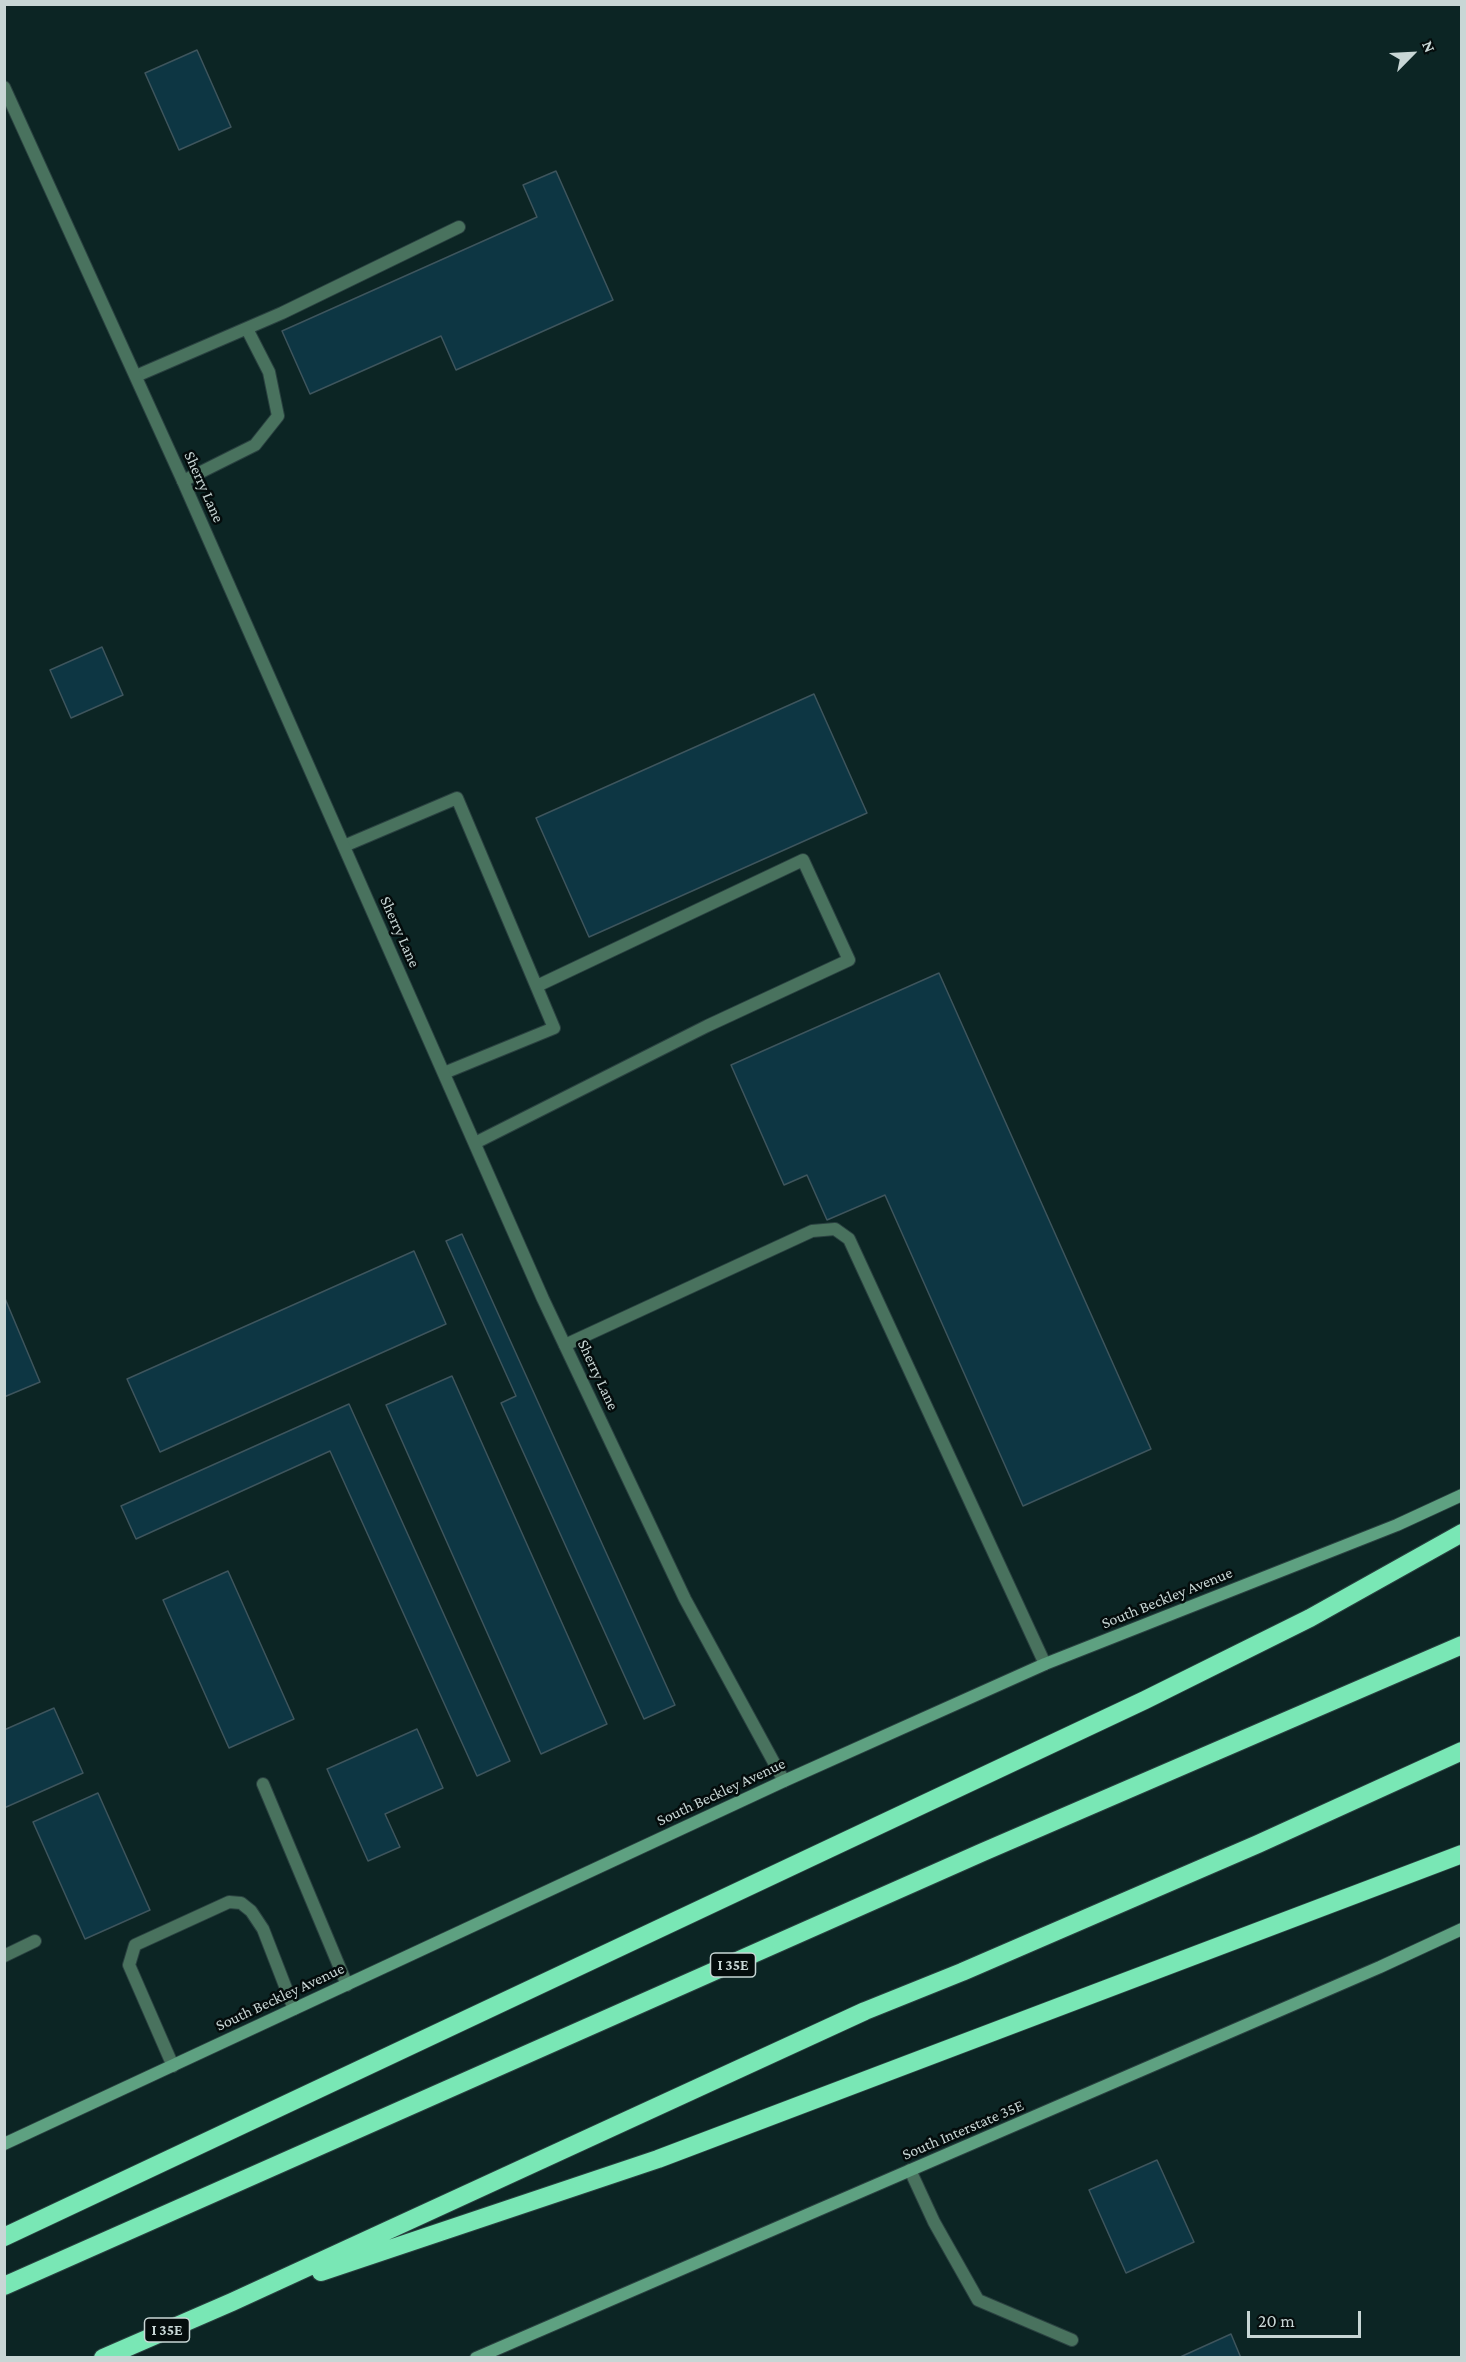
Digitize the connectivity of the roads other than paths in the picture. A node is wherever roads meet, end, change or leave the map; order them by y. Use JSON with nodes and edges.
{"nodes":[{"id":1,"x":4,"y":87,"type":"edge"},
{"id":2,"x":459,"y":227,"type":"dead end"},
{"id":3,"x":247,"y":328,"type":"junction"},
{"id":4,"x":136,"y":376,"type":"junction"},
{"id":5,"x":183,"y":481,"type":"junction"},
{"id":6,"x":344,"y":846,"type":"junction"},
{"id":7,"x":537,"y":986,"type":"junction"},
{"id":8,"x":444,"y":1073,"type":"junction"},
{"id":9,"x":475,"y":1143,"type":"junction"},
{"id":10,"x":566,"y":1345,"type":"junction"},
{"id":11,"x":1461,"y":1495,"type":"edge"},
{"id":12,"x":1461,"y":1533,"type":"edge"},
{"id":13,"x":1461,"y":1645,"type":"edge"},
{"id":14,"x":1046,"y":1664,"type":"junction"},
{"id":15,"x":1461,"y":1751,"type":"edge"},
{"id":16,"x":784,"y":1781,"type":"junction"},
{"id":17,"x":263,"y":1784,"type":"dead end"},
{"id":18,"x":1461,"y":1854,"type":"edge"},
{"id":19,"x":1461,"y":1929,"type":"edge"},
{"id":20,"x":35,"y":1941,"type":"dead end"},
{"id":21,"x":4,"y":1956,"type":"edge"},
{"id":22,"x":347,"y":1984,"type":"junction"},
{"id":23,"x":294,"y":2009,"type":"junction"},
{"id":24,"x":173,"y":2066,"type":"junction"},
{"id":25,"x":4,"y":2144,"type":"edge"},
{"id":26,"x":910,"y":2170,"type":"junction"},
{"id":27,"x":4,"y":2237,"type":"edge"},
{"id":28,"x":4,"y":2286,"type":"edge"},
{"id":29,"x":232,"y":2302,"type":"junction"},
{"id":30,"x":1072,"y":2340,"type":"dead end"},
{"id":31,"x":103,"y":2358,"type":"edge"},
{"id":32,"x":476,"y":2358,"type":"edge"}],
"edges":[{"from":1,"to":4,"type":"street","name":"Sherry Lane"},
{"from":2,"to":3,"type":"street"},
{"from":3,"to":4,"type":"street"},
{"from":3,"to":5,"type":"street"},
{"from":4,"to":5,"type":"street","name":"Sherry Lane"},
{"from":5,"to":6,"type":"street","name":"Sherry Lane"},
{"from":6,"to":7,"type":"street"},
{"from":6,"to":8,"type":"street","name":"Sherry Lane"},
{"from":7,"to":8,"type":"street"},
{"from":7,"to":9,"type":"street"},
{"from":8,"to":9,"type":"street","name":"Sherry Lane"},
{"from":9,"to":10,"type":"street","name":"Sherry Lane"},
{"from":10,"to":14,"type":"street"},
{"from":10,"to":16,"type":"street","name":"Sherry Lane"},
{"from":11,"to":14,"type":"main road","name":"South Beckley Avenue"},
{"from":12,"to":27,"type":"highway"},
{"from":13,"to":28,"type":"highway","number":"I 35E"},
{"from":14,"to":16,"type":"main road","name":"South Beckley Avenue"},
{"from":15,"to":29,"type":"highway","number":"I 35E"},
{"from":16,"to":22,"type":"main road","name":"South Beckley Avenue"},
{"from":17,"to":22,"type":"street"},
{"from":18,"to":29,"type":"highway"},
{"from":19,"to":26,"type":"main road","name":"South Interstate 35E"},
{"from":20,"to":21,"type":"street"},
{"from":22,"to":23,"type":"main road","name":"South Beckley Avenue"},
{"from":23,"to":24,"type":"main road","name":"South Beckley Avenue"},
{"from":23,"to":24,"type":"street"},
{"from":24,"to":25,"type":"main road","name":"South Beckley Avenue"},
{"from":26,"to":30,"type":"street"},
{"from":26,"to":32,"type":"main road","name":"South Interstate 35E"},
{"from":29,"to":31,"type":"highway","number":"I 35E"}]}
